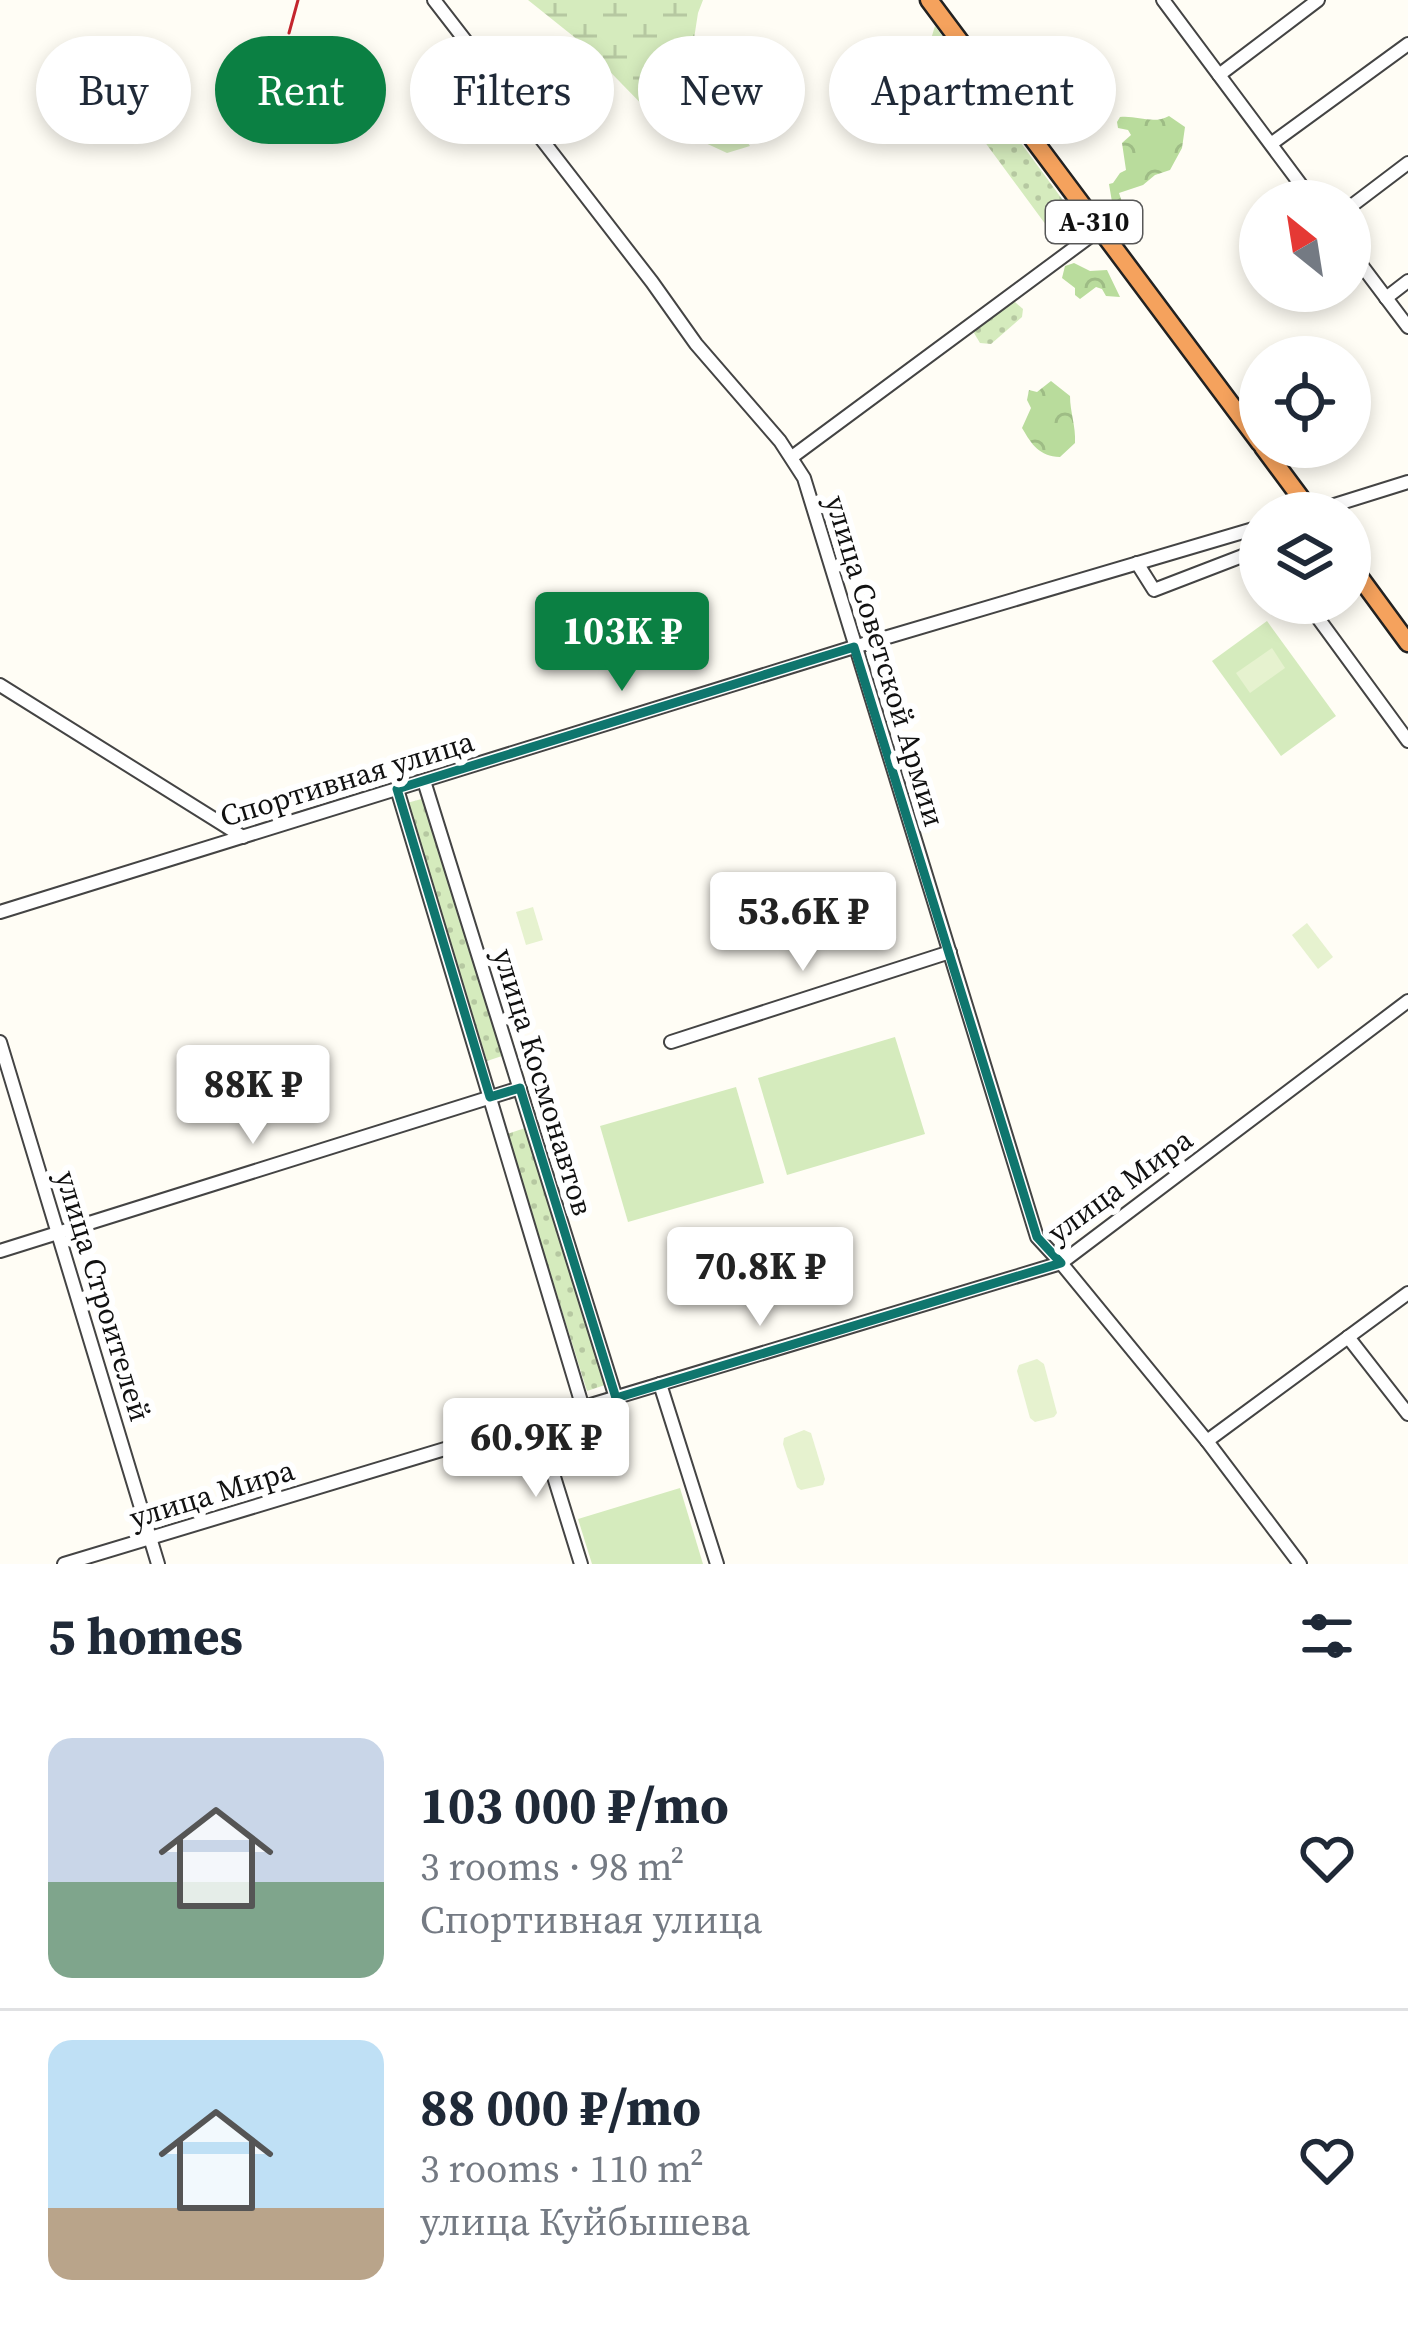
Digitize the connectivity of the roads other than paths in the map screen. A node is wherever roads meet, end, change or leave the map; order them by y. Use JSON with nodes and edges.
{"nodes":[{"id":1,"x":434,"y":0,"type":"edge"},
{"id":2,"x":928,"y":0,"type":"edge"},
{"id":3,"x":1318,"y":0,"type":"edge"},
{"id":4,"x":1166,"y":1,"type":"edge"},
{"id":5,"x":1408,"y":44,"type":"edge"},
{"id":6,"x":1219,"y":75,"type":"junction"},
{"id":7,"x":1270,"y":144,"type":"junction"},
{"id":8,"x":1408,"y":163,"type":"edge"},
{"id":9,"x":1297,"y":180,"type":"edge"},
{"id":10,"x":1371,"y":191,"type":"edge"},
{"id":11,"x":1100,"y":230,"type":"junction"},
{"id":12,"x":1371,"y":278,"type":"edge"},
{"id":13,"x":1408,"y":281,"type":"edge"},
{"id":14,"x":1386,"y":298,"type":"junction"},
{"id":15,"x":1408,"y":327,"type":"edge"},
{"id":16,"x":1239,"y":414,"type":"edge"},
{"id":17,"x":792,"y":458,"type":"junction"},
{"id":18,"x":1408,"y":482,"type":"edge"},
{"id":19,"x":1371,"y":494,"type":"edge"},
{"id":20,"x":1239,"y":533,"type":"edge"},
{"id":21,"x":1239,"y":557,"type":"edge"},
{"id":22,"x":1137,"y":563,"type":"junction"},
{"id":23,"x":1371,"y":593,"type":"edge"},
{"id":24,"x":1322,"y":624,"type":"edge"},
{"id":25,"x":1408,"y":643,"type":"edge"},
{"id":26,"x":854,"y":647,"type":"junction"},
{"id":27,"x":0,"y":685,"type":"edge"},
{"id":28,"x":1408,"y":741,"type":"edge"},
{"id":29,"x":424,"y":781,"type":"junction"},
{"id":30,"x":397,"y":789,"type":"junction"},
{"id":31,"x":242,"y":837,"type":"junction"},
{"id":32,"x":0,"y":912,"type":"edge"},
{"id":33,"x":950,"y":952,"type":"junction"},
{"id":34,"x":1408,"y":1001,"type":"edge"},
{"id":35,"x":0,"y":1042,"type":"edge"},
{"id":36,"x":671,"y":1042,"type":"dead end"},
{"id":37,"x":520,"y":1088,"type":"junction"},
{"id":38,"x":490,"y":1097,"type":"junction"},
{"id":39,"x":59,"y":1233,"type":"junction"},
{"id":40,"x":0,"y":1251,"type":"edge"},
{"id":41,"x":1061,"y":1263,"type":"junction"},
{"id":42,"x":1408,"y":1293,"type":"edge"},
{"id":43,"x":1348,"y":1337,"type":"junction"},
{"id":44,"x":660,"y":1384,"type":"junction"},
{"id":45,"x":616,"y":1398,"type":"junction"},
{"id":46,"x":583,"y":1408,"type":"junction"},
{"id":47,"x":1408,"y":1414,"type":"edge"},
{"id":48,"x":536,"y":1422,"type":"junction"},
{"id":49,"x":1207,"y":1441,"type":"junction"},
{"id":50,"x":152,"y":1538,"type":"junction"},
{"id":51,"x":64,"y":1564,"type":"edge"},
{"id":52,"x":158,"y":1564,"type":"edge"},
{"id":53,"x":581,"y":1564,"type":"edge"},
{"id":54,"x":717,"y":1564,"type":"edge"},
{"id":55,"x":1300,"y":1564,"type":"edge"}],
"edges":[{"from":1,"to":17,"type":"street","name":"улица Советской Армии"},
{"from":2,"to":11,"type":"highway","number":"А-310"},
{"from":3,"to":6,"type":"street"},
{"from":4,"to":6,"type":"street"},
{"from":5,"to":7,"type":"street"},
{"from":6,"to":7,"type":"street"},
{"from":7,"to":9,"type":"street"},
{"from":8,"to":10,"type":"street"},
{"from":11,"to":16,"type":"highway","number":"А-310"},
{"from":11,"to":17,"type":"street"},
{"from":12,"to":14,"type":"street"},
{"from":13,"to":14,"type":"street"},
{"from":14,"to":15,"type":"street"},
{"from":17,"to":26,"type":"street","name":"улица Советской Армии"},
{"from":18,"to":19,"type":"street"},
{"from":20,"to":22,"type":"street","name":"Спортивная улица"},
{"from":21,"to":22,"type":"street"},
{"from":22,"to":26,"type":"street","name":"Спортивная улица"},
{"from":23,"to":25,"type":"highway"},
{"from":24,"to":28,"type":"street"},
{"from":26,"to":29,"type":"street","name":"Спортивная улица"},
{"from":26,"to":33,"type":"street","name":"улица Советской Армии"},
{"from":27,"to":31,"type":"street"},
{"from":29,"to":30,"type":"street","name":"Спортивная улица"},
{"from":29,"to":37,"type":"street","name":"улица Космонавтов"},
{"from":30,"to":31,"type":"street","name":"Спортивная улица"},
{"from":30,"to":38,"type":"street","name":"улица Космонавтов"},
{"from":31,"to":32,"type":"street","name":"Спортивная улица"},
{"from":33,"to":36,"type":"street"},
{"from":33,"to":41,"type":"street","name":"улица Советской Армии"},
{"from":34,"to":41,"type":"street","name":"улица Мира"},
{"from":35,"to":39,"type":"street","name":"улица Строителей"},
{"from":37,"to":38,"type":"street"},
{"from":37,"to":45,"type":"street","name":"улица Космонавтов"},
{"from":38,"to":39,"type":"street"},
{"from":38,"to":46,"type":"street","name":"улица Космонавтов"},
{"from":39,"to":40,"type":"street"},
{"from":39,"to":50,"type":"street","name":"улица Строителей"},
{"from":41,"to":44,"type":"street","name":"улица Мира"},
{"from":41,"to":49,"type":"street","name":"улица Советской Армии"},
{"from":42,"to":43,"type":"street"},
{"from":43,"to":47,"type":"street"},
{"from":43,"to":49,"type":"street"},
{"from":44,"to":45,"type":"street","name":"улица Мира"},
{"from":44,"to":54,"type":"street"},
{"from":45,"to":46,"type":"street","name":"улица Мира"},
{"from":46,"to":48,"type":"street","name":"улица Мира"},
{"from":48,"to":50,"type":"street","name":"улица Мира"},
{"from":48,"to":53,"type":"street"},
{"from":49,"to":55,"type":"street","name":"улица Советской Армии"},
{"from":50,"to":51,"type":"street","name":"улица Мира"},
{"from":50,"to":52,"type":"street","name":"улица Строителей"}]}
